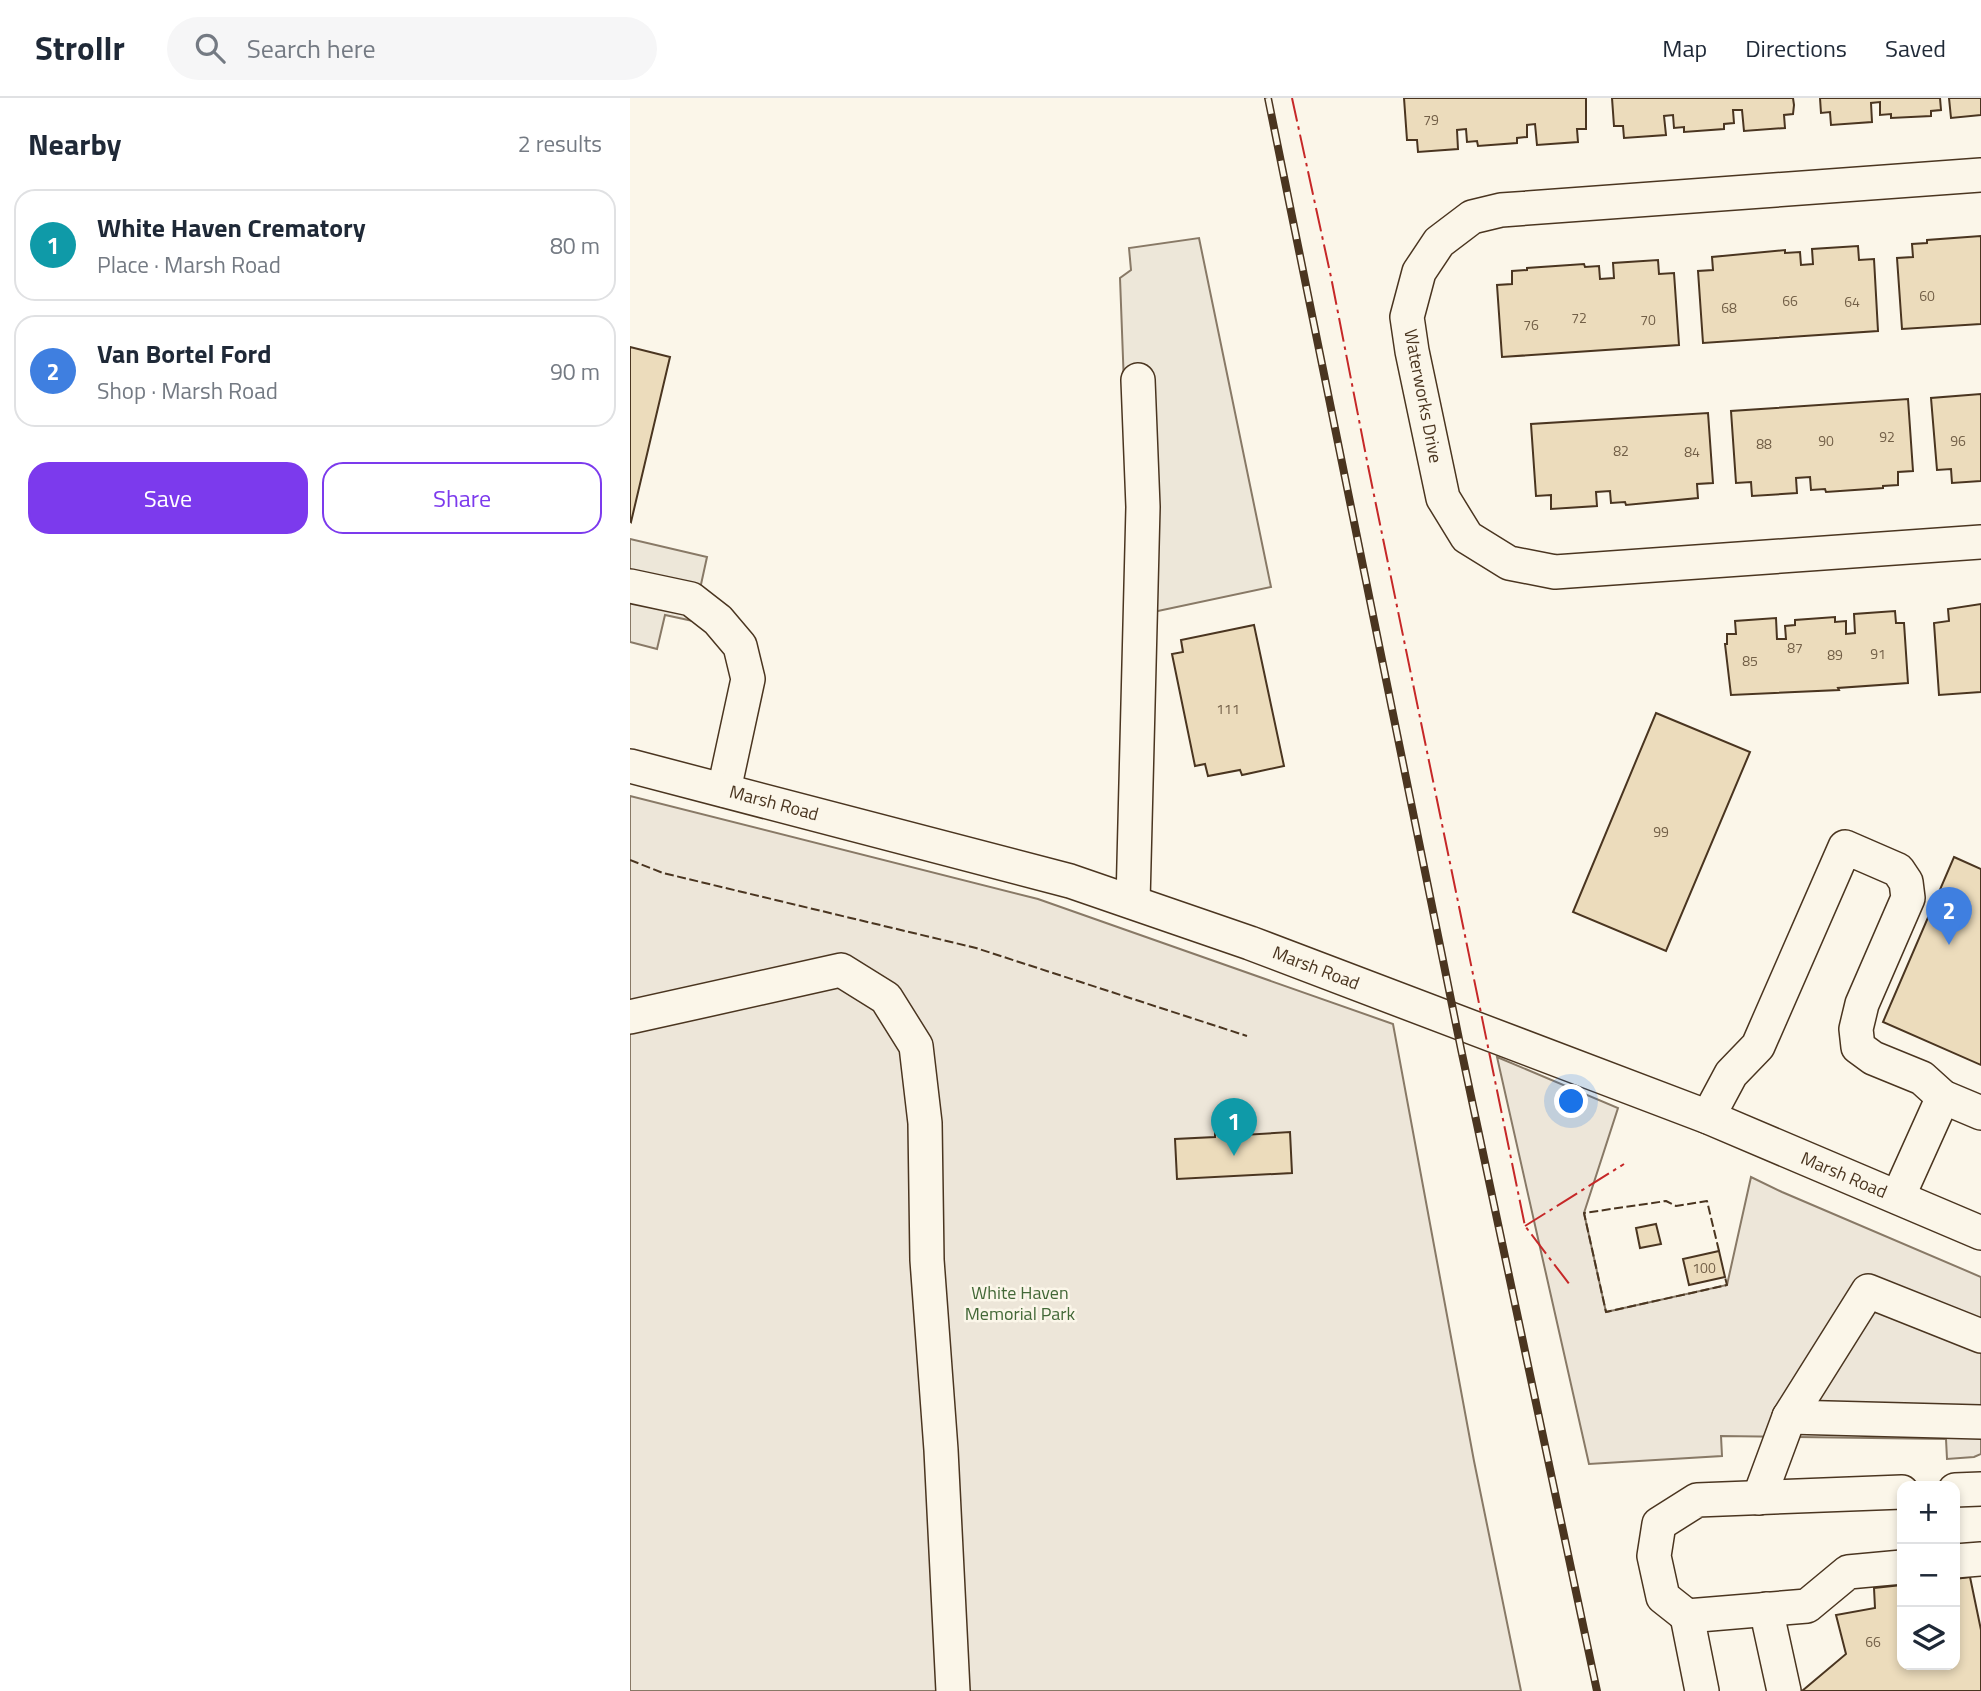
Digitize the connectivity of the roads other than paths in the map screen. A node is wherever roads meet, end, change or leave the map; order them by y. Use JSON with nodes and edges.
{"nodes":[{"id":1,"x":1981,"y":175,"type":"edge"},
{"id":2,"x":1138,"y":380,"type":"dead end"},
{"id":3,"x":1981,"y":542,"type":"edge"},
{"id":4,"x":630,"y":586,"type":"edge"},
{"id":5,"x":630,"y":766,"type":"edge"},
{"id":6,"x":724,"y":790,"type":"junction"},
{"id":7,"x":1133,"y":902,"type":"junction"},
{"id":8,"x":630,"y":1017,"type":"edge"},
{"id":9,"x":1943,"y":1097,"type":"junction"},
{"id":10,"x":1981,"y":1113,"type":"edge"},
{"id":11,"x":1708,"y":1117,"type":"junction"},
{"id":12,"x":1898,"y":1197,"type":"junction"},
{"id":13,"x":1981,"y":1233,"type":"edge"},
{"id":14,"x":1981,"y":1336,"type":"edge"},
{"id":15,"x":1789,"y":1417,"type":"junction"},
{"id":16,"x":1981,"y":1422,"type":"edge"},
{"id":17,"x":1981,"y":1489,"type":"edge"},
{"id":18,"x":1960,"y":1490,"type":"edge"},
{"id":19,"x":1897,"y":1492,"type":"edge"},
{"id":20,"x":1759,"y":1498,"type":"junction"},
{"id":21,"x":1981,"y":1559,"type":"edge"},
{"id":22,"x":1960,"y":1561,"type":"edge"},
{"id":23,"x":1897,"y":1568,"type":"edge"},
{"id":24,"x":1766,"y":1609,"type":"junction"},
{"id":25,"x":1687,"y":1616,"type":"junction"},
{"id":26,"x":953,"y":1691,"type":"edge"},
{"id":27,"x":1702,"y":1691,"type":"edge"},
{"id":28,"x":1784,"y":1691,"type":"edge"}],
"edges":[{"from":1,"to":3,"type":"street","name":"Waterworks Drive"},
{"from":2,"to":7,"type":"street"},
{"from":4,"to":6,"type":"street"},
{"from":5,"to":6,"type":"street","name":"Marsh Road"},
{"from":6,"to":7,"type":"street","name":"Marsh Road"},
{"from":7,"to":11,"type":"street","name":"Marsh Road"},
{"from":8,"to":26,"type":"street"},
{"from":9,"to":10,"type":"street"},
{"from":9,"to":11,"type":"street"},
{"from":9,"to":12,"type":"street"},
{"from":11,"to":12,"type":"street","name":"Marsh Road"},
{"from":12,"to":13,"type":"street","name":"Marsh Road"},
{"from":14,"to":15,"type":"street"},
{"from":15,"to":16,"type":"street"},
{"from":15,"to":20,"type":"street"},
{"from":17,"to":18,"type":"street"},
{"from":19,"to":20,"type":"street"},
{"from":20,"to":25,"type":"street"},
{"from":21,"to":22,"type":"street"},
{"from":23,"to":24,"type":"street"},
{"from":24,"to":25,"type":"street"},
{"from":24,"to":28,"type":"street"},
{"from":25,"to":27,"type":"street"}]}
